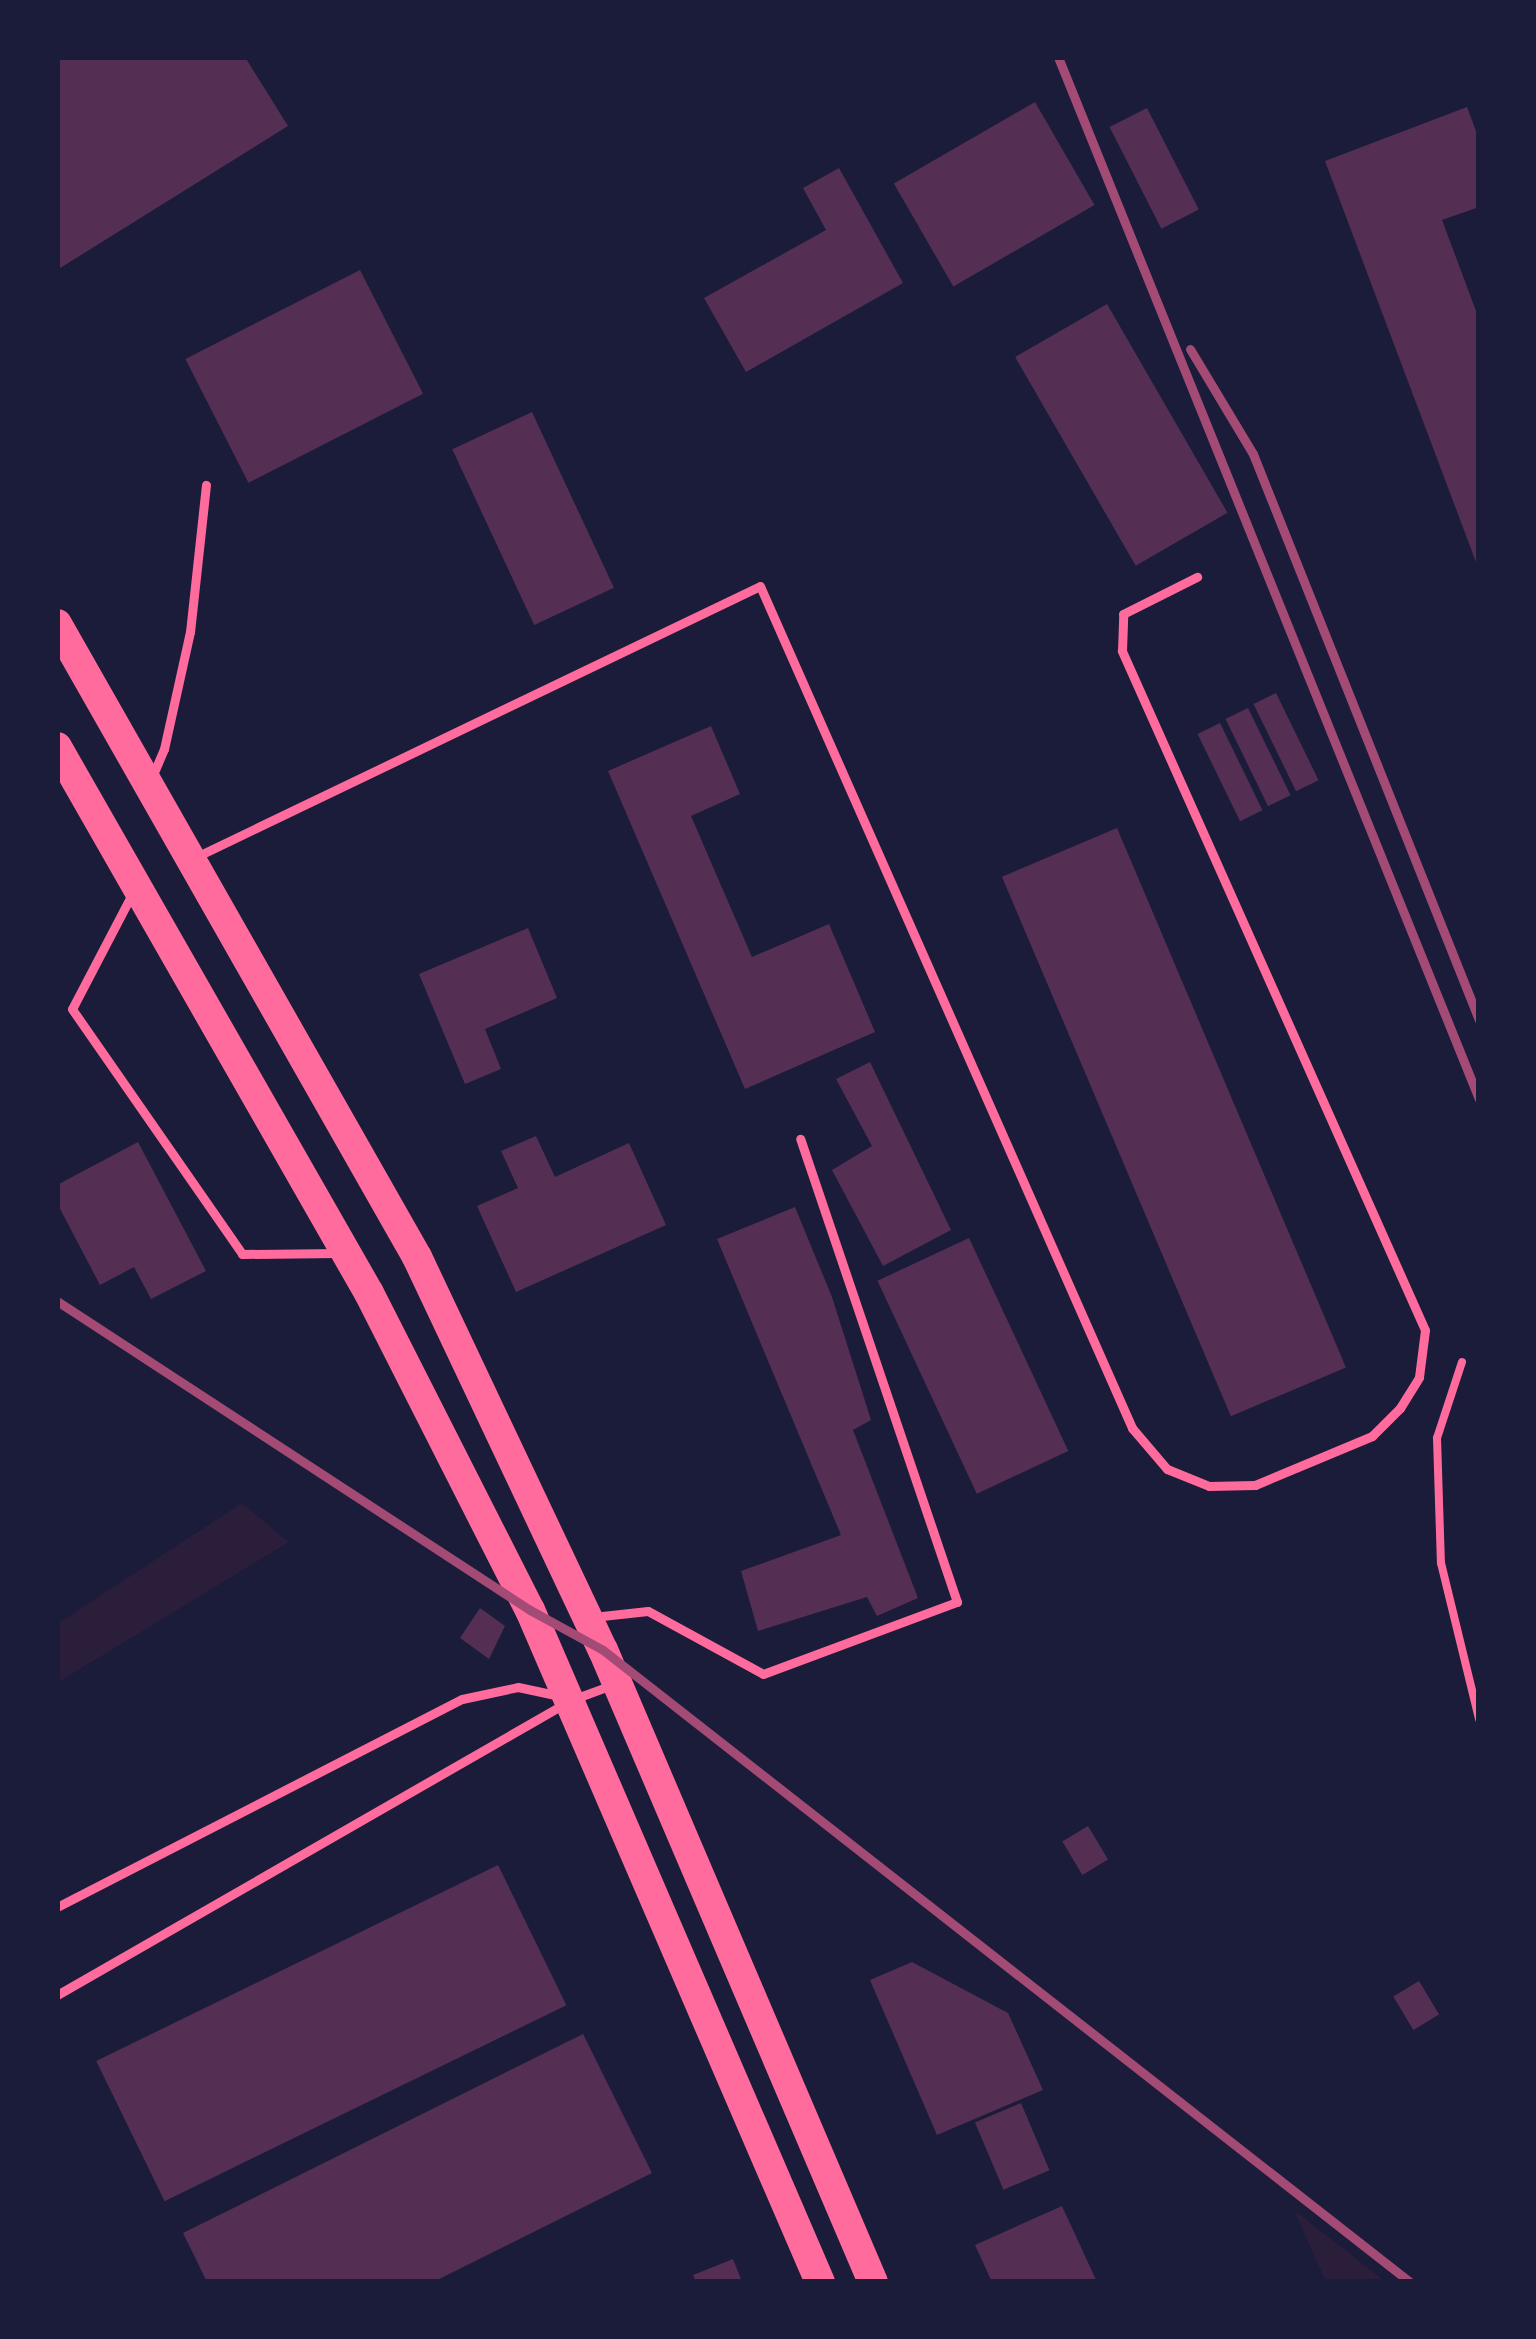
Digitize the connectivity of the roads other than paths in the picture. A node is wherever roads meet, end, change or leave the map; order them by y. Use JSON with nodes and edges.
{"nodes":[{"id":1,"x":206,"y":485,"type":"dead end"},
{"id":2,"x":1197,"y":577,"type":"dead end"},
{"id":3,"x":57,"y":624,"type":"edge"},
{"id":4,"x":57,"y":747,"type":"edge"},
{"id":5,"x":148,"y":788,"type":"junction"},
{"id":6,"x":188,"y":861,"type":"junction"},
{"id":7,"x":136,"y":886,"type":"junction"},
{"id":8,"x":800,"y":1139,"type":"dead end"},
{"id":9,"x":346,"y":1252,"type":"junction"},
{"id":10,"x":588,"y":1617,"type":"junction"},
{"id":11,"x":617,"y":1683,"type":"junction"},
{"id":12,"x":571,"y":1700,"type":"junction"},
{"id":13,"x":57,"y":1907,"type":"edge"},
{"id":14,"x":57,"y":1995,"type":"edge"},
{"id":15,"x":820,"y":2282,"type":"edge"},
{"id":16,"x":873,"y":2282,"type":"edge"}],
"edges":[{"from":1,"to":5,"type":"lane"},
{"from":2,"to":6,"type":"lane"},
{"from":3,"to":5,"type":"main road"},
{"from":4,"to":7,"type":"main road"},
{"from":5,"to":6,"type":"main road"},
{"from":6,"to":10,"type":"main road"},
{"from":7,"to":9,"type":"main road"},
{"from":7,"to":9,"type":"lane"},
{"from":8,"to":10,"type":"lane"},
{"from":9,"to":12,"type":"main road"},
{"from":10,"to":11,"type":"main road"},
{"from":11,"to":12,"type":"lane"},
{"from":11,"to":16,"type":"main road"},
{"from":12,"to":13,"type":"lane"},
{"from":12,"to":14,"type":"lane"},
{"from":12,"to":15,"type":"main road"}]}
